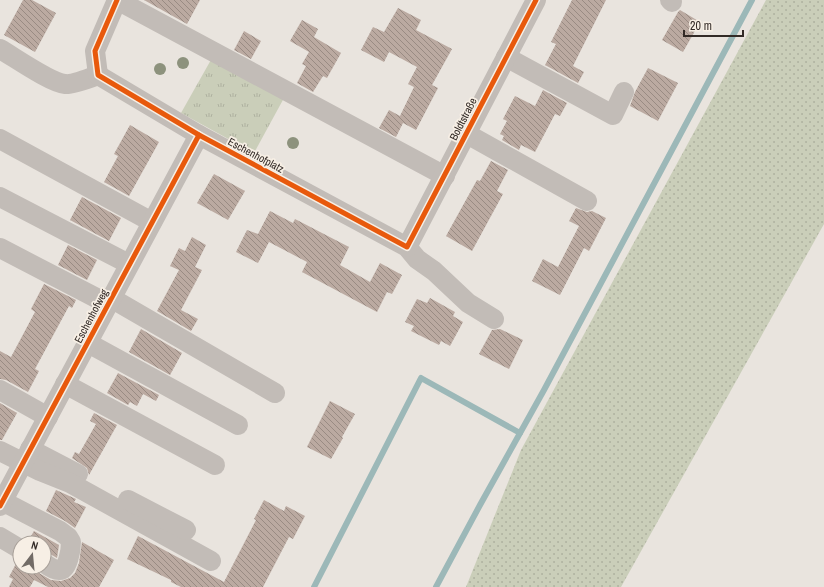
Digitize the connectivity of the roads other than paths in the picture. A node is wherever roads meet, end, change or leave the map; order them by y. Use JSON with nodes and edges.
{"nodes":[{"id":1,"x":117,"y":0,"type":"edge"},
{"id":2,"x":536,"y":0,"type":"edge"},
{"id":3,"x":0,"y":49,"type":"edge"},
{"id":4,"x":506,"y":57,"type":"junction"},
{"id":5,"x":98,"y":75,"type":"junction"},
{"id":6,"x":624,"y":92,"type":"dead end"},
{"id":7,"x":467,"y":134,"type":"junction"},
{"id":8,"x":199,"y":135,"type":"junction"},
{"id":9,"x":0,"y":139,"type":"edge"},
{"id":10,"x":445,"y":176,"type":"junction"},
{"id":11,"x":0,"y":197,"type":"edge"},
{"id":12,"x":587,"y":201,"type":"dead end"},
{"id":13,"x":152,"y":222,"type":"junction"},
{"id":14,"x":0,"y":248,"type":"edge"},
{"id":15,"x":407,"y":248,"type":"junction"},
{"id":16,"x":129,"y":264,"type":"junction"},
{"id":17,"x":110,"y":301,"type":"junction"},
{"id":18,"x":494,"y":319,"type":"dead end"},
{"id":19,"x":88,"y":343,"type":"junction"},
{"id":20,"x":65,"y":384,"type":"junction"},
{"id":21,"x":0,"y":390,"type":"edge"},
{"id":22,"x":275,"y":393,"type":"dead end"},
{"id":23,"x":48,"y":417,"type":"junction"},
{"id":24,"x":238,"y":425,"type":"dead end"},
{"id":25,"x":0,"y":451,"type":"edge"},
{"id":26,"x":26,"y":456,"type":"junction"},
{"id":27,"x":215,"y":465,"type":"dead end"},
{"id":28,"x":1,"y":503,"type":"edge"},
{"id":29,"x":186,"y":530,"type":"dead end"},
{"id":30,"x":0,"y":537,"type":"edge"},
{"id":31,"x":12,"y":544,"type":"edge"},
{"id":32,"x":211,"y":561,"type":"dead end"},
{"id":33,"x":52,"y":568,"type":"edge"}],
"edges":[{"from":1,"to":5,"type":"street"},
{"from":1,"to":10,"type":"street"},
{"from":2,"to":4,"type":"street","name":"Boldtstraße"},
{"from":3,"to":5,"type":"street"},
{"from":4,"to":6,"type":"street"},
{"from":4,"to":7,"type":"street","name":"Boldtstraße"},
{"from":5,"to":8,"type":"street","name":"Eschenhofplatz"},
{"from":7,"to":10,"type":"street","name":"Boldtstraße"},
{"from":7,"to":12,"type":"street"},
{"from":8,"to":13,"type":"street","name":"Eschenhofweg"},
{"from":8,"to":15,"type":"street","name":"Eschenhofplatz"},
{"from":9,"to":13,"type":"street"},
{"from":10,"to":15,"type":"street","name":"Boldtstraße"},
{"from":11,"to":16,"type":"street"},
{"from":13,"to":16,"type":"street","name":"Eschenhofweg"},
{"from":14,"to":17,"type":"street"},
{"from":15,"to":18,"type":"street","name":"Eschenhofplatz"},
{"from":16,"to":17,"type":"street","name":"Eschenhofweg"},
{"from":17,"to":19,"type":"street","name":"Eschenhofweg"},
{"from":17,"to":22,"type":"street"},
{"from":19,"to":20,"type":"street","name":"Eschenhofweg"},
{"from":19,"to":24,"type":"street"},
{"from":20,"to":23,"type":"street","name":"Eschenhofweg"},
{"from":20,"to":27,"type":"street"},
{"from":21,"to":23,"type":"street"},
{"from":23,"to":26,"type":"street","name":"Eschenhofweg"},
{"from":25,"to":26,"type":"street"},
{"from":26,"to":28,"type":"street","name":"Eschenhofweg"},
{"from":26,"to":29,"type":"street"},
{"from":26,"to":32,"type":"street"},
{"from":28,"to":33,"type":"street"},
{"from":30,"to":31,"type":"street"}]}
